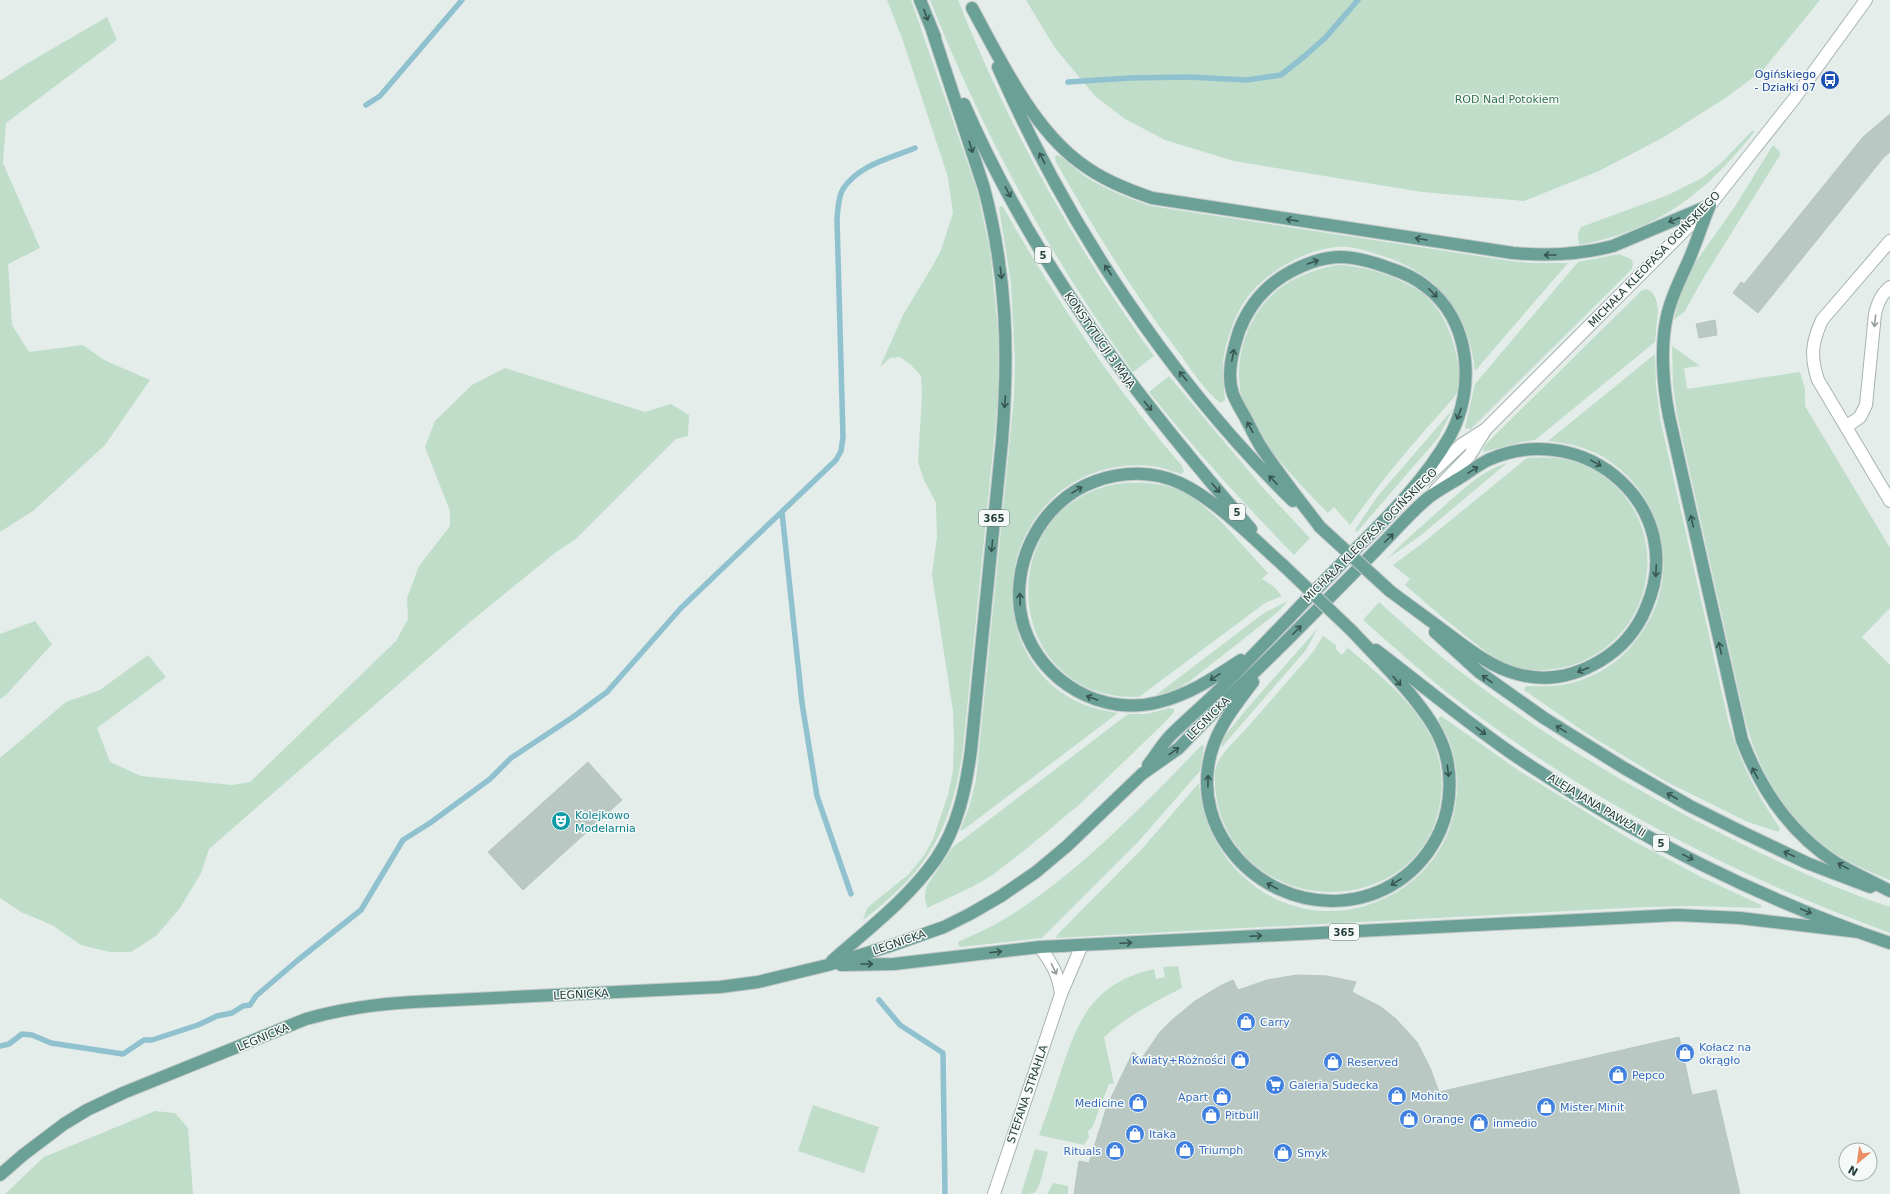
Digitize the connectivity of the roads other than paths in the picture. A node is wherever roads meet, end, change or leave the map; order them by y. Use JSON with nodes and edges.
{"nodes":[{"id":1,"x":920,"y":0,"type":"edge"},
{"id":2,"x":1866,"y":0,"type":"edge"},
{"id":3,"x":970,"y":4,"type":"edge"},
{"id":4,"x":932,"y":30,"type":"junction"},
{"id":5,"x":1710,"y":205,"type":"junction"},
{"id":6,"x":1890,"y":240,"type":"edge"},
{"id":7,"x":1890,"y":287,"type":"edge"},
{"id":8,"x":1846,"y":427,"type":"junction"},
{"id":9,"x":1486,"y":429,"type":"junction"},
{"id":10,"x":1410,"y":493,"type":"junction"},
{"id":11,"x":1428,"y":498,"type":"junction"},
{"id":12,"x":1890,"y":501,"type":"edge"},
{"id":13,"x":1320,"y":527,"type":"junction"},
{"id":14,"x":1284,"y":566,"type":"junction"},
{"id":15,"x":1390,"y":591,"type":"junction"},
{"id":16,"x":1352,"y":631,"type":"junction"},
{"id":17,"x":1259,"y":648,"type":"junction"},
{"id":18,"x":1270,"y":658,"type":"junction"},
{"id":19,"x":1142,"y":774,"type":"junction"},
{"id":20,"x":1890,"y":891,"type":"edge"},
{"id":21,"x":1890,"y":894,"type":"edge"},
{"id":22,"x":1859,"y":932,"type":"junction"},
{"id":23,"x":1890,"y":943,"type":"edge"},
{"id":24,"x":1082,"y":945,"type":"junction"},
{"id":25,"x":1040,"y":947,"type":"junction"},
{"id":26,"x":828,"y":965,"type":"junction"},
{"id":27,"x":1061,"y":994,"type":"junction"},
{"id":28,"x":0,"y":1175,"type":"edge"},
{"id":29,"x":994,"y":1194,"type":"edge"}],
"edges":[{"from":1,"to":4,"type":"main road","name":"KONSTYTUCJI 3 MAJA","number":"5","one_way":true},
{"from":2,"to":5,"type":"street","name":"MICHAŁA KLEOFASA OGIŃSKIEGO"},
{"from":5,"to":3,"type":"main road","one_way":true},
{"from":13,"to":3,"type":"main road","one_way":true},
{"from":4,"to":14,"type":"main road","name":"KONSTYTUCJI 3 MAJA","number":"5","one_way":true},
{"from":4,"to":26,"type":"main road","number":"365","one_way":true},
{"from":5,"to":9,"type":"street","name":"MICHAŁA KLEOFASA OGIŃSKIEGO"},
{"from":20,"to":5,"type":"main road","one_way":true},
{"from":6,"to":8,"type":"street"},
{"from":7,"to":8,"type":"street","one_way":true},
{"from":8,"to":12,"type":"street"},
{"from":9,"to":10,"type":"street","name":"MICHAŁA KLEOFASA OGIŃSKIEGO"},
{"from":9,"to":11,"type":"street","name":"MICHAŁA KLEOFASA OGIŃSKIEGO"},
{"from":13,"to":10,"type":"main road","one_way":true},
{"from":10,"to":17,"type":"main road","name":"MICHAŁA KLEOFASA OGIŃSKIEGO","number":"365"},
{"from":11,"to":15,"type":"main road","one_way":true},
{"from":18,"to":11,"type":"main road","name":"MICHAŁA KLEOFASA OGIŃSKIEGO","number":"365","one_way":true},
{"from":13,"to":15,"type":"main road","bridge":true},
{"from":14,"to":16,"type":"main road","name":"KONSTYTUCJI 3 MAJA","number":"5","bridge":true},
{"from":17,"to":14,"type":"main road","one_way":true},
{"from":21,"to":15,"type":"main road","one_way":true},
{"from":16,"to":18,"type":"main road","one_way":true},
{"from":16,"to":22,"type":"main road","name":"ALEJA JANA PAWŁA II","number":"5","one_way":true},
{"from":17,"to":19,"type":"main road","name":"LEGNICKA","number":"365"},
{"from":19,"to":18,"type":"main road","name":"LEGNICKA","number":"365","one_way":true},
{"from":19,"to":26,"type":"main road","name":"LEGNICKA","number":"365"},
{"from":22,"to":23,"type":"main road","name":"ALEJA JANA PAWŁA II","number":"5"},
{"from":24,"to":22,"type":"main road","number":"365","one_way":true},
{"from":24,"to":25,"type":"main road","number":"365"},
{"from":24,"to":27,"type":"street","name":"STEFANA STRAHLA"},
{"from":26,"to":25,"type":"main road","number":"365","one_way":true},
{"from":25,"to":27,"type":"street","name":"STEFANA STRAHLA","one_way":true},
{"from":26,"to":28,"type":"main road","name":"LEGNICKA","number":"365"},
{"from":27,"to":29,"type":"street","name":"STEFANA STRAHLA"}]}
